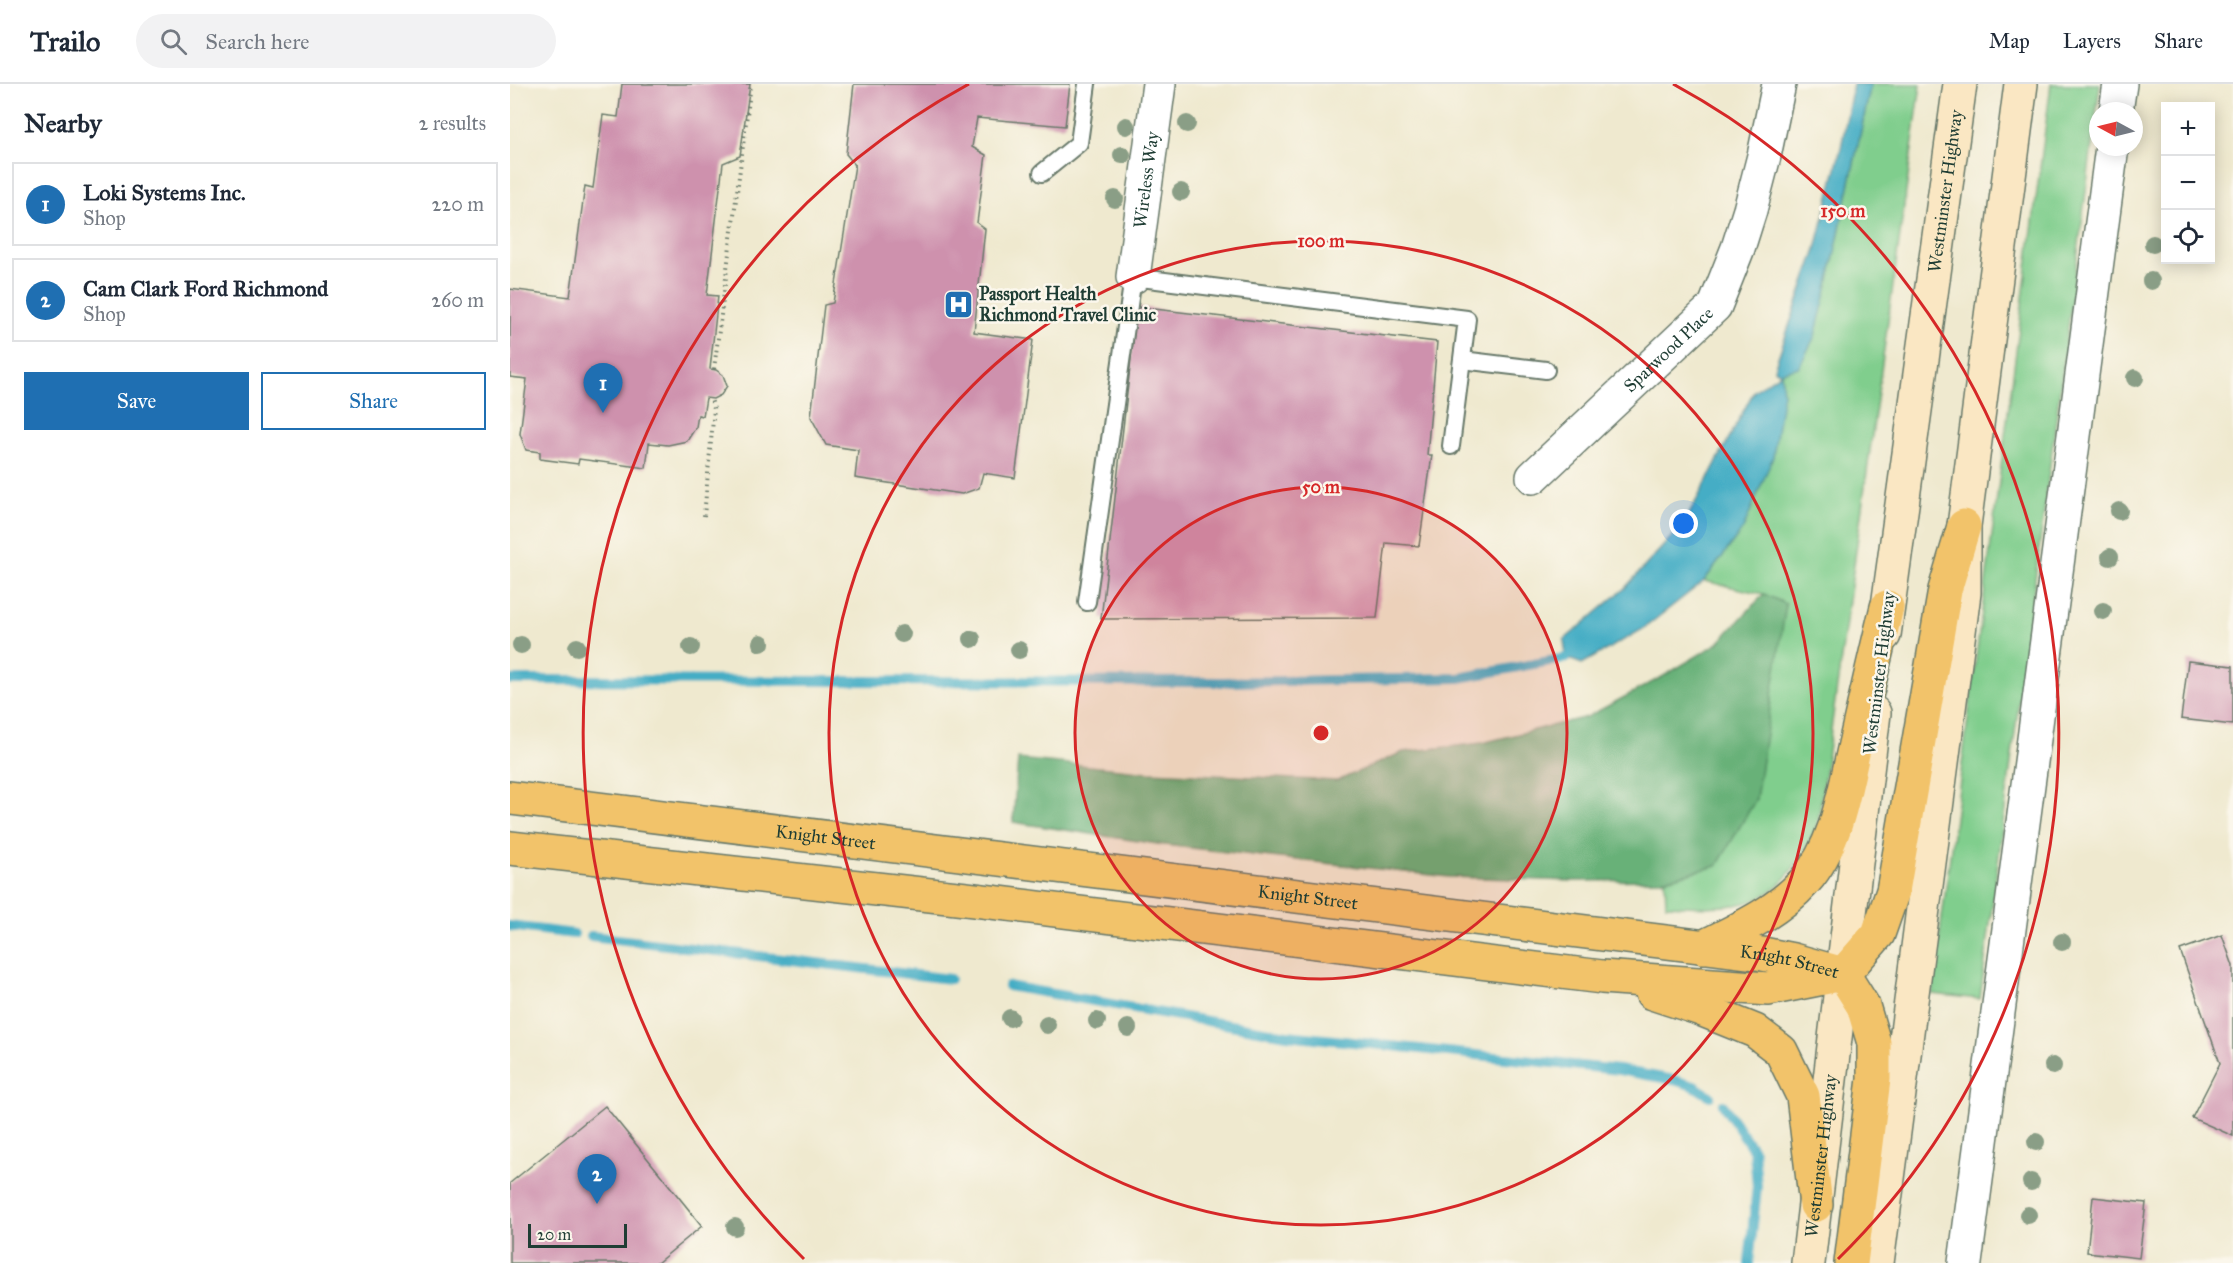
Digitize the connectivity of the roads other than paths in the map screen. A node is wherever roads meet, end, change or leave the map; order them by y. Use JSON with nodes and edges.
{"nodes":[{"id":1,"x":1087,"y":84,"type":"edge"},
{"id":2,"x":1159,"y":84,"type":"edge"},
{"id":3,"x":1779,"y":84,"type":"edge"},
{"id":4,"x":1960,"y":84,"type":"edge"},
{"id":5,"x":2021,"y":84,"type":"edge"},
{"id":6,"x":2120,"y":84,"type":"edge"},
{"id":7,"x":2117,"y":102,"type":"edge"},
{"id":8,"x":2111,"y":156,"type":"edge"},
{"id":9,"x":1042,"y":173,"type":"dead end"},
{"id":10,"x":1133,"y":277,"type":"junction"},
{"id":11,"x":1462,"y":360,"type":"junction"},
{"id":12,"x":1546,"y":370,"type":"dead end"},
{"id":13,"x":1451,"y":446,"type":"dead end"},
{"id":14,"x":1533,"y":477,"type":"dead end"},
{"id":15,"x":1964,"y":526,"type":"junction"},
{"id":16,"x":1087,"y":602,"type":"dead end"},
{"id":17,"x":1887,"y":607,"type":"junction"},
{"id":18,"x":510,"y":798,"type":"edge"},
{"id":19,"x":510,"y":848,"type":"edge"},
{"id":20,"x":1703,"y":947,"type":"junction"},
{"id":21,"x":1843,"y":974,"type":"junction"},
{"id":22,"x":1602,"y":977,"type":"junction"},
{"id":23,"x":1816,"y":1205,"type":"junction"},
{"id":24,"x":1808,"y":1263,"type":"edge"},
{"id":25,"x":1851,"y":1263,"type":"edge"},
{"id":26,"x":1877,"y":1263,"type":"edge"},
{"id":27,"x":1965,"y":1263,"type":"edge"}],
"edges":[{"from":1,"to":9,"type":"lane"},
{"from":2,"to":10,"type":"street","name":"Wireless Way"},
{"from":3,"to":14,"type":"street","name":"Sparwood Place"},
{"from":4,"to":17,"type":"main road","name":"Westminster Highway"},
{"from":5,"to":15,"type":"main road"},
{"from":6,"to":7,"type":"street"},
{"from":8,"to":27,"type":"street"},
{"from":10,"to":11,"type":"lane"},
{"from":10,"to":16,"type":"lane"},
{"from":11,"to":12,"type":"lane"},
{"from":11,"to":13,"type":"lane"},
{"from":15,"to":21,"type":"highway"},
{"from":15,"to":26,"type":"main road"},
{"from":17,"to":20,"type":"highway"},
{"from":17,"to":21,"type":"main road","name":"Westminster Highway"},
{"from":18,"to":20,"type":"highway","name":"Knight Street"},
{"from":19,"to":22,"type":"highway","name":"Knight Street"},
{"from":20,"to":21,"type":"highway","name":"Knight Street"},
{"from":21,"to":22,"type":"highway","name":"Knight Street"},
{"from":21,"to":23,"type":"main road","name":"Westminster Highway"},
{"from":21,"to":25,"type":"highway"},
{"from":22,"to":23,"type":"highway"},
{"from":23,"to":24,"type":"main road","name":"Westminster Highway"}]}
